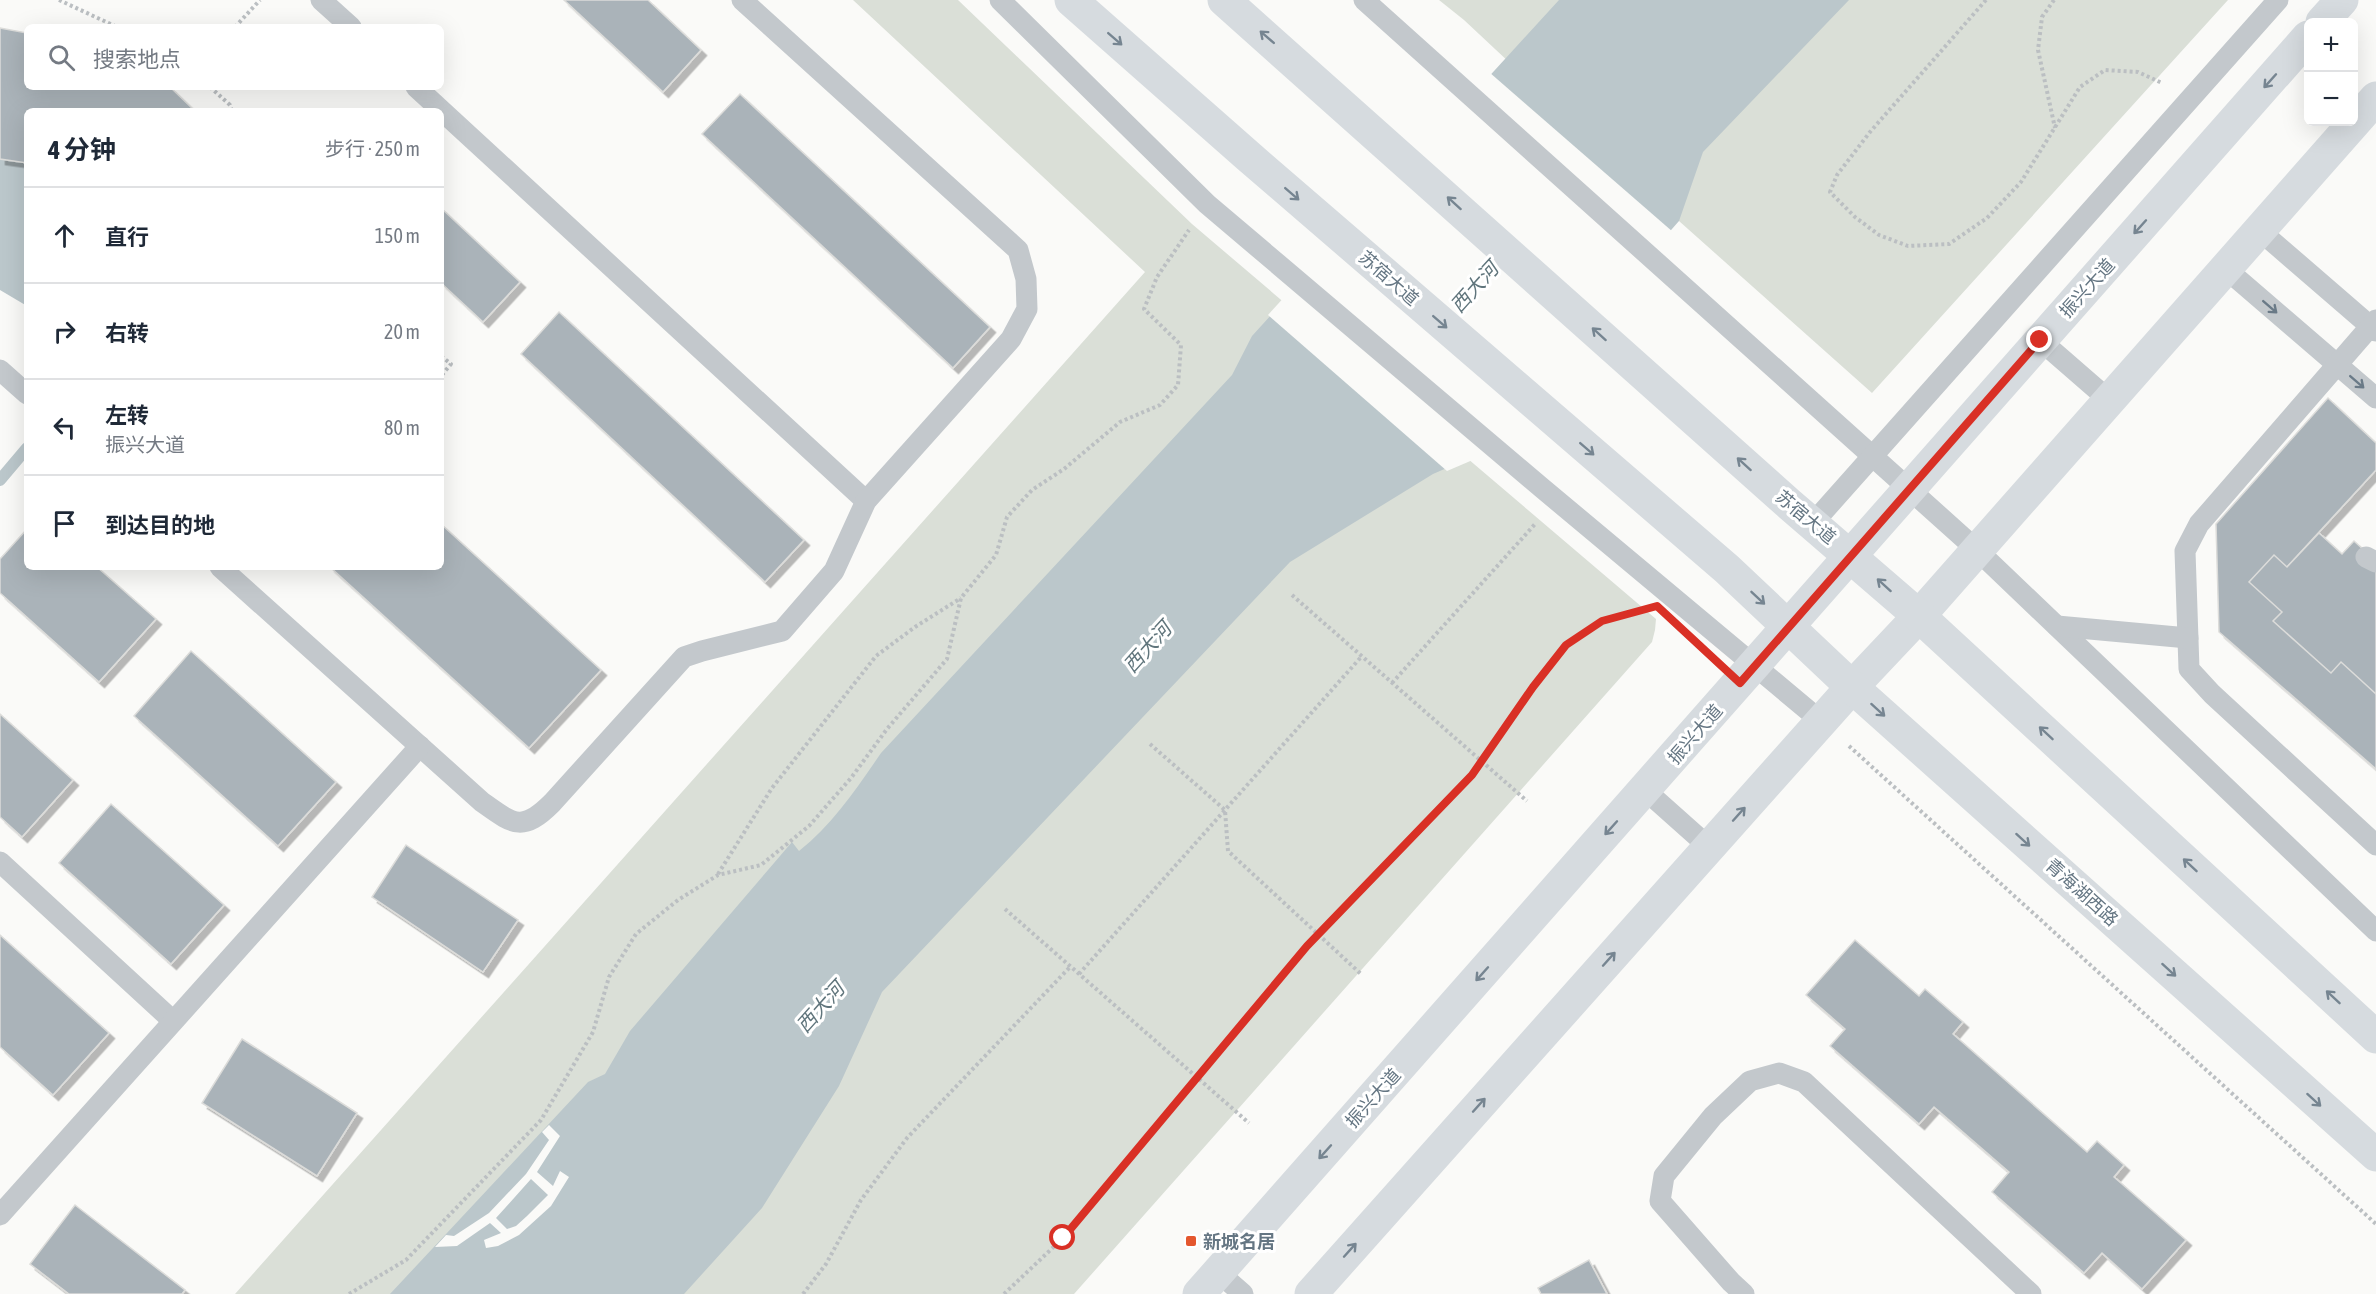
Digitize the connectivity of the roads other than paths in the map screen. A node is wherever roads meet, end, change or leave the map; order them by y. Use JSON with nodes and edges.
{"nodes":[{"id":1,"x":321,"y":0,"type":"edge"},
{"id":2,"x":742,"y":0,"type":"edge"},
{"id":3,"x":1000,"y":0,"type":"edge"},
{"id":4,"x":1071,"y":0,"type":"edge"},
{"id":5,"x":1224,"y":0,"type":"edge"},
{"id":6,"x":2278,"y":0,"type":"edge"},
{"id":7,"x":2342,"y":0,"type":"edge"},
{"id":8,"x":1371,"y":5,"type":"edge"},
{"id":9,"x":2326,"y":18,"type":"edge"},
{"id":10,"x":348,"y":24,"type":"edge"},
{"id":11,"x":2304,"y":43,"type":"edge"},
{"id":12,"x":419,"y":90,"type":"edge"},
{"id":13,"x":2376,"y":98,"type":"edge"},
{"id":14,"x":439,"y":108,"type":"edge"},
{"id":15,"x":444,"y":113,"type":"edge"},
{"id":16,"x":2259,"y":230,"type":"junction"},
{"id":17,"x":2226,"y":269,"type":"junction"},
{"id":18,"x":2374,"y":326,"type":"edge"},
{"id":19,"x":2040,"y":340,"type":"junction"},
{"id":20,"x":2337,"y":365,"type":"junction"},
{"id":21,"x":0,"y":370,"type":"edge"},
{"id":22,"x":24,"y":391,"type":"edge"},
{"id":23,"x":2376,"y":398,"type":"edge"},
{"id":24,"x":2109,"y":400,"type":"junction"},
{"id":25,"x":1872,"y":457,"type":"junction"},
{"id":26,"x":1909,"y":489,"type":"junction"},
{"id":27,"x":866,"y":501,"type":"junction"},
{"id":28,"x":1813,"y":523,"type":"junction"},
{"id":29,"x":1977,"y":550,"type":"junction"},
{"id":30,"x":1850,"y":555,"type":"junction"},
{"id":31,"x":223,"y":570,"type":"edge"},
{"id":32,"x":1919,"y":616,"type":"junction"},
{"id":33,"x":2057,"y":626,"type":"junction"},
{"id":34,"x":1789,"y":627,"type":"junction"},
{"id":35,"x":2188,"y":638,"type":"junction"},
{"id":36,"x":1755,"y":666,"type":"junction"},
{"id":37,"x":1852,"y":687,"type":"junction"},
{"id":38,"x":1822,"y":722,"type":"junction"},
{"id":39,"x":420,"y":746,"type":"junction"},
{"id":40,"x":1645,"y":790,"type":"junction"},
{"id":41,"x":2376,"y":845,"type":"edge"},
{"id":42,"x":1709,"y":847,"type":"junction"},
{"id":43,"x":0,"y":862,"type":"edge"},
{"id":44,"x":2376,"y":931,"type":"edge"},
{"id":45,"x":174,"y":1021,"type":"junction"},
{"id":46,"x":2376,"y":1037,"type":"edge"},
{"id":47,"x":2376,"y":1155,"type":"edge"},
{"id":48,"x":0,"y":1215,"type":"edge"},
{"id":49,"x":1209,"y":1283,"type":"edge"},
{"id":50,"x":1243,"y":1294,"type":"edge"},
{"id":51,"x":1311,"y":1294,"type":"edge"},
{"id":52,"x":1744,"y":1294,"type":"edge"},
{"id":53,"x":2031,"y":1294,"type":"edge"}],
"edges":[{"from":1,"to":10,"type":"lane"},
{"from":2,"to":27,"type":"lane"},
{"from":3,"to":36,"type":"lane"},
{"from":4,"to":34,"type":"main road","name":"苏宿大道","one_way":true},
{"from":28,"to":5,"type":"main road","name":"苏宿大道","one_way":true},
{"from":6,"to":25,"type":"lane"},
{"from":7,"to":9,"type":"main road"},
{"from":8,"to":25,"type":"lane"},
{"from":11,"to":19,"type":"main road","name":"振兴大道","one_way":true},
{"from":12,"to":14,"type":"lane"},
{"from":13,"to":16,"type":"main road"},
{"from":15,"to":27,"type":"lane"},
{"from":16,"to":17,"type":"main road"},
{"from":16,"to":18,"type":"lane"},
{"from":17,"to":20,"type":"lane","one_way":true},
{"from":17,"to":24,"type":"main road"},
{"from":18,"to":20,"type":"lane"},
{"from":19,"to":24,"type":"lane"},
{"from":19,"to":26,"type":"main road","name":"振兴大道"},
{"from":20,"to":23,"type":"lane","one_way":true},
{"from":20,"to":35,"type":"lane"},
{"from":21,"to":22,"type":"lane"},
{"from":24,"to":29,"type":"main road"},
{"from":25,"to":26,"type":"lane"},
{"from":25,"to":28,"type":"lane"},
{"from":26,"to":29,"type":"lane"},
{"from":26,"to":30,"type":"main road","name":"振兴大道"},
{"from":27,"to":39,"type":"lane"},
{"from":28,"to":30,"type":"main road","name":"苏宿大道"},
{"from":29,"to":32,"type":"main road"},
{"from":29,"to":33,"type":"lane"},
{"from":32,"to":30,"type":"main road","one_way":true},
{"from":30,"to":34,"type":"main road","name":"振兴大道"},
{"from":31,"to":39,"type":"lane"},
{"from":32,"to":37,"type":"main road"},
{"from":46,"to":32,"type":"main road","one_way":true},
{"from":33,"to":35,"type":"lane"},
{"from":33,"to":44,"type":"lane"},
{"from":34,"to":36,"type":"main road","name":"振兴大道"},
{"from":34,"to":37,"type":"main road","name":"青海湖西路"},
{"from":35,"to":41,"type":"lane"},
{"from":36,"to":38,"type":"lane"},
{"from":36,"to":40,"type":"main road","name":"振兴大道"},
{"from":37,"to":38,"type":"main road"},
{"from":37,"to":47,"type":"main road","name":"青海湖西路","one_way":true},
{"from":42,"to":38,"type":"main road","one_way":true},
{"from":39,"to":45,"type":"lane"},
{"from":40,"to":42,"type":"lane"},
{"from":40,"to":49,"type":"main road","name":"振兴大道","one_way":true},
{"from":51,"to":42,"type":"main road","one_way":true},
{"from":43,"to":45,"type":"lane"},
{"from":45,"to":48,"type":"lane"},
{"from":49,"to":50,"type":"lane"},
{"from":52,"to":53,"type":"lane"}]}
